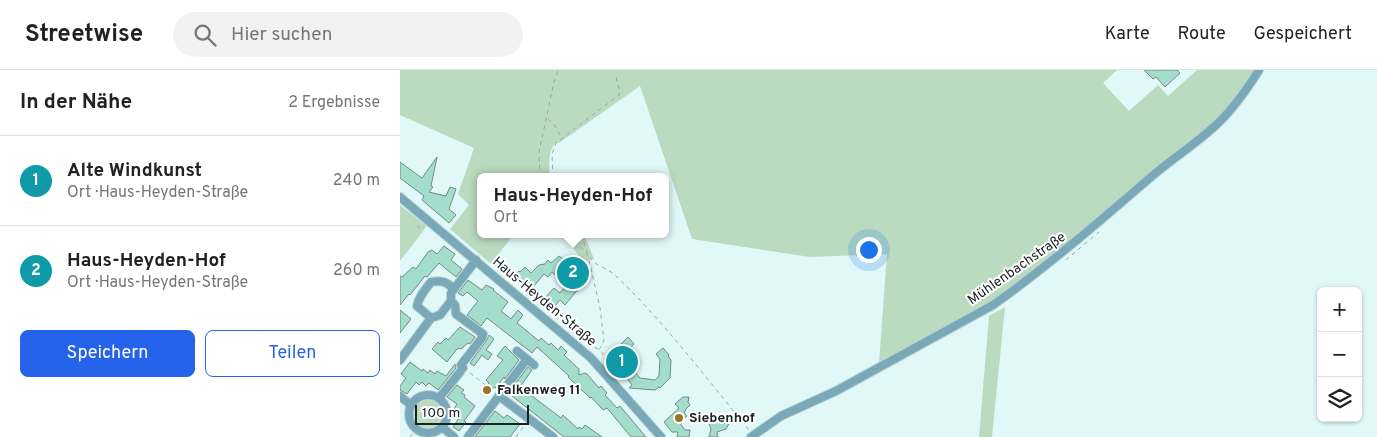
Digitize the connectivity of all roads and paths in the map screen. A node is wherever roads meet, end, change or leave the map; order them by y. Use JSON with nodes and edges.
{"nodes":[{"id":1,"x":558,"y":70,"type":"edge"},
{"id":2,"x":1259,"y":70,"type":"edge"},
{"id":3,"x":615,"y":74,"type":"dead end"},
{"id":4,"x":547,"y":119,"type":"junction"},
{"id":5,"x":562,"y":139,"type":"junction"},
{"id":6,"x":540,"y":173,"type":"edge"},
{"id":7,"x":553,"y":173,"type":"edge"},
{"id":8,"x":400,"y":197,"type":"edge"},
{"id":9,"x":574,"y":238,"type":"edge"},
{"id":10,"x":584,"y":238,"type":"edge"},
{"id":11,"x":588,"y":256,"type":"junction"},
{"id":12,"x":476,"y":260,"type":"junction"},
{"id":13,"x":454,"y":289,"type":"junction"},
{"id":14,"x":451,"y":301,"type":"junction"},
{"id":15,"x":431,"y":318,"type":"junction"},
{"id":16,"x":517,"y":351,"type":"dead end"},
{"id":17,"x":591,"y":358,"type":"junction"},
{"id":18,"x":526,"y":359,"type":"junction"},
{"id":19,"x":400,"y":360,"type":"edge"},
{"id":20,"x":534,"y":365,"type":"dead end"},
{"id":21,"x":462,"y":370,"type":"junction"},
{"id":22,"x":400,"y":396,"type":"edge"},
{"id":23,"x":499,"y":396,"type":"junction"},
{"id":24,"x":439,"y":398,"type":"junction"},
{"id":25,"x":411,"y":405,"type":"junction"},
{"id":26,"x":529,"y":419,"type":"junction"},
{"id":27,"x":754,"y":427,"type":"dead end"},
{"id":28,"x":442,"y":428,"type":"junction"},
{"id":29,"x":416,"y":429,"type":"junction"},
{"id":30,"x":410,"y":437,"type":"edge"},
{"id":31,"x":454,"y":437,"type":"edge"},
{"id":32,"x":468,"y":437,"type":"edge"},
{"id":33,"x":516,"y":437,"type":"edge"},
{"id":34,"x":552,"y":437,"type":"edge"},
{"id":35,"x":661,"y":437,"type":"edge"},
{"id":36,"x":751,"y":437,"type":"edge"}],
"edges":[{"from":1,"to":4,"type":"path"},
{"from":2,"to":36,"type":"street","name":"Mühlenbachstraße"},
{"from":3,"to":5,"type":"path"},
{"from":4,"to":5,"type":"path"},
{"from":4,"to":6,"type":"path"},
{"from":5,"to":7,"type":"path"},
{"from":8,"to":12,"type":"street","name":"Haus-Heyden-Straße"},
{"from":9,"to":11,"type":"path"},
{"from":10,"to":11,"type":"path"},
{"from":11,"to":17,"type":"path"},
{"from":11,"to":27,"type":"path"},
{"from":12,"to":13,"type":"street"},
{"from":12,"to":17,"type":"street","name":"Haus-Heyden-Straße"},
{"from":13,"to":14,"type":"street"},
{"from":13,"to":15,"type":"street"},
{"from":14,"to":15,"type":"street"},
{"from":14,"to":21,"type":"street"},
{"from":15,"to":19,"type":"street"},
{"from":16,"to":18,"type":"street"},
{"from":17,"to":35,"type":"street","name":"Haus-Heyden-Straße"},
{"from":18,"to":20,"type":"street"},
{"from":18,"to":23,"type":"street"},
{"from":21,"to":23,"type":"path"},
{"from":21,"to":24,"type":"street"},
{"from":22,"to":25,"type":"street"},
{"from":23,"to":26,"type":"street"},
{"from":23,"to":32,"type":"street"},
{"from":24,"to":25,"type":"street"},
{"from":24,"to":28,"type":"street"},
{"from":25,"to":29,"type":"street"},
{"from":26,"to":33,"type":"path"},
{"from":26,"to":34,"type":"street"},
{"from":28,"to":29,"type":"street"},
{"from":28,"to":31,"type":"street"},
{"from":29,"to":30,"type":"path"}]}
